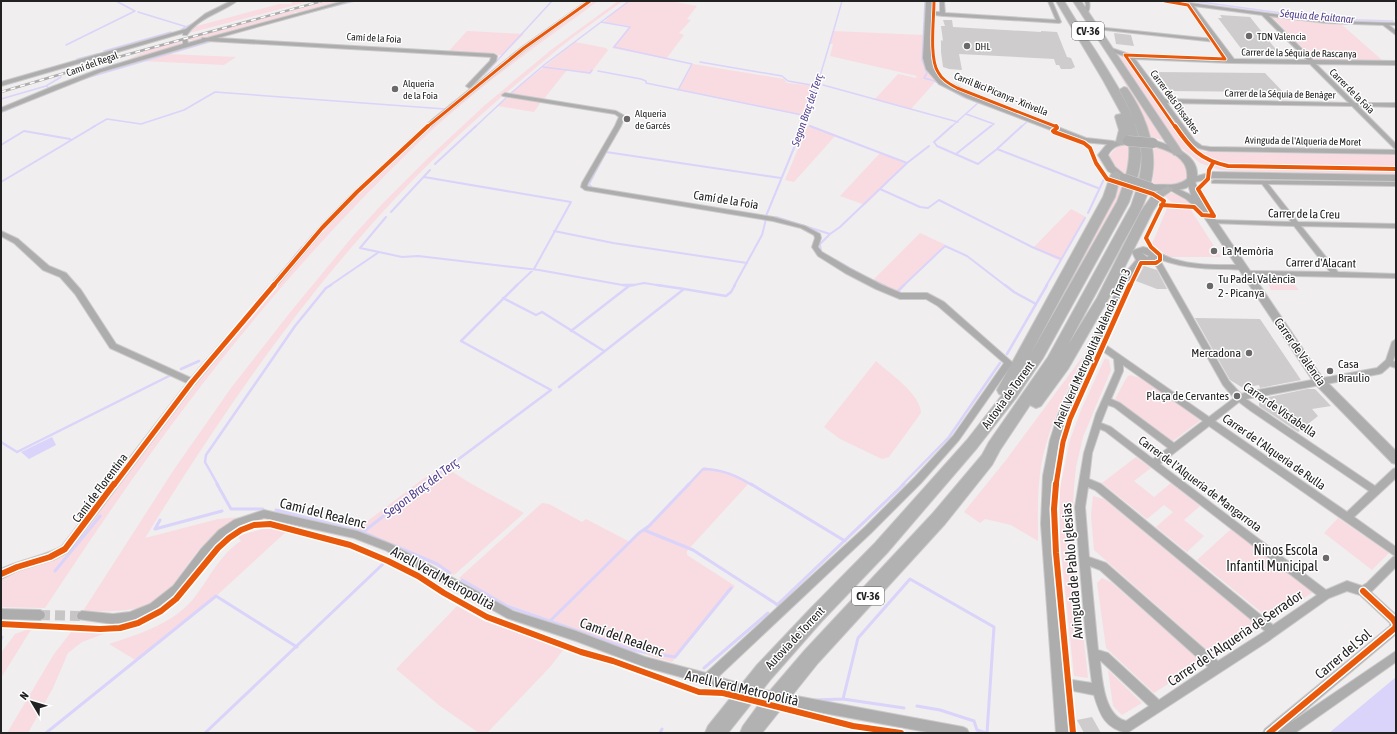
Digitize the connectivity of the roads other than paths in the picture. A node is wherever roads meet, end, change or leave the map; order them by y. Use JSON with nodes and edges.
{"nodes":[{"id":1,"x":234,"y":1,"type":"edge"},
{"id":2,"x":349,"y":1,"type":"edge"},
{"id":3,"x":590,"y":1,"type":"edge"},
{"id":4,"x":929,"y":1,"type":"edge"},
{"id":5,"x":942,"y":1,"type":"edge"},
{"id":6,"x":1050,"y":1,"type":"edge"},
{"id":7,"x":1077,"y":1,"type":"edge"},
{"id":8,"x":1088,"y":1,"type":"edge"},
{"id":9,"x":1165,"y":1,"type":"edge"},
{"id":10,"x":1190,"y":4,"type":"junction"},
{"id":11,"x":1063,"y":8,"type":"edge"},
{"id":12,"x":1085,"y":13,"type":"junction"},
{"id":13,"x":1263,"y":13,"type":"junction"},
{"id":14,"x":929,"y":14,"type":"junction"},
{"id":15,"x":943,"y":15,"type":"junction"},
{"id":16,"x":1383,"y":23,"type":"junction"},
{"id":17,"x":1396,"y":24,"type":"edge"},
{"id":18,"x":1096,"y":28,"type":"junction"},
{"id":19,"x":1396,"y":34,"type":"edge"},
{"id":20,"x":186,"y":37,"type":"junction"},
{"id":21,"x":204,"y":40,"type":"junction"},
{"id":22,"x":1216,"y":41,"type":"junction"},
{"id":23,"x":1108,"y":49,"type":"junction"},
{"id":24,"x":1131,"y":57,"type":"junction"},
{"id":25,"x":1232,"y":61,"type":"junction"},
{"id":26,"x":1312,"y":62,"type":"junction"},
{"id":27,"x":1396,"y":64,"type":"edge"},
{"id":28,"x":1,"y":84,"type":"edge"},
{"id":29,"x":473,"y":89,"type":"junction"},
{"id":30,"x":506,"y":95,"type":"dead end"},
{"id":31,"x":1164,"y":101,"type":"junction"},
{"id":32,"x":1353,"y":104,"type":"junction"},
{"id":33,"x":1396,"y":105,"type":"edge"},
{"id":34,"x":1,"y":110,"type":"edge"},
{"id":35,"x":1085,"y":140,"type":"junction"},
{"id":36,"x":1121,"y":142,"type":"junction"},
{"id":37,"x":1396,"y":147,"type":"edge"},
{"id":38,"x":1210,"y":149,"type":"joint"},
{"id":39,"x":1396,"y":152,"type":"edge"},
{"id":40,"x":1178,"y":153,"type":"junction"},
{"id":41,"x":1103,"y":154,"type":"junction"},
{"id":42,"x":1191,"y":163,"type":"junction"},
{"id":43,"x":1234,"y":174,"type":"junction"},
{"id":44,"x":1121,"y":177,"type":"junction"},
{"id":45,"x":1260,"y":178,"type":"junction"},
{"id":46,"x":1396,"y":178,"type":"edge"},
{"id":47,"x":1192,"y":181,"type":"junction"},
{"id":48,"x":1214,"y":182,"type":"dead end"},
{"id":49,"x":1396,"y":184,"type":"edge"},
{"id":50,"x":1170,"y":189,"type":"junction"},
{"id":51,"x":1206,"y":213,"type":"junction"},
{"id":52,"x":1213,"y":222,"type":"junction"},
{"id":53,"x":1297,"y":224,"type":"junction"},
{"id":54,"x":1396,"y":226,"type":"edge"},
{"id":55,"x":1,"y":233,"type":"edge"},
{"id":56,"x":1135,"y":245,"type":"junction"},
{"id":57,"x":1149,"y":256,"type":"junction"},
{"id":58,"x":1159,"y":264,"type":"junction"},
{"id":59,"x":1194,"y":266,"type":"junction"},
{"id":60,"x":1244,"y":270,"type":"junction"},
{"id":61,"x":1335,"y":274,"type":"junction"},
{"id":62,"x":1128,"y":276,"type":"junction"},
{"id":63,"x":1396,"y":276,"type":"edge"},
{"id":64,"x":1396,"y":342,"type":"edge"},
{"id":65,"x":1097,"y":343,"type":"junction"},
{"id":66,"x":1118,"y":358,"type":"junction"},
{"id":67,"x":1392,"y":363,"type":"edge"},
{"id":68,"x":1119,"y":371,"type":"junction"},
{"id":69,"x":1138,"y":371,"type":"junction"},
{"id":70,"x":1319,"y":381,"type":"junction"},
{"id":71,"x":192,"y":382,"type":"junction"},
{"id":72,"x":1239,"y":398,"type":"junction"},
{"id":73,"x":1106,"y":400,"type":"junction"},
{"id":74,"x":1210,"y":421,"type":"junction"},
{"id":75,"x":1096,"y":425,"type":"junction"},
{"id":76,"x":972,"y":444,"type":"junction"},
{"id":77,"x":1175,"y":448,"type":"junction"},
{"id":78,"x":1396,"y":459,"type":"edge"},
{"id":79,"x":987,"y":460,"type":"junction"},
{"id":80,"x":1153,"y":464,"type":"junction"},
{"id":81,"x":1396,"y":472,"type":"edge"},
{"id":82,"x":1083,"y":480,"type":"junction"},
{"id":83,"x":1376,"y":491,"type":"junction"},
{"id":84,"x":1347,"y":518,"type":"junction"},
{"id":85,"x":1396,"y":552,"type":"edge"},
{"id":86,"x":1084,"y":560,"type":"junction"},
{"id":87,"x":1396,"y":560,"type":"edge"},
{"id":88,"x":1,"y":574,"type":"edge"},
{"id":89,"x":1363,"y":591,"type":"junction"},
{"id":90,"x":1325,"y":595,"type":"junction"},
{"id":91,"x":1,"y":614,"type":"edge"},
{"id":92,"x":40,"y":615,"type":"tunnel mouth"},
{"id":93,"x":82,"y":616,"type":"tunnel mouth"},
{"id":94,"x":1273,"y":631,"type":"junction"},
{"id":95,"x":1094,"y":654,"type":"junction"},
{"id":96,"x":1396,"y":656,"type":"edge"},
{"id":97,"x":1217,"y":668,"type":"junction"},
{"id":98,"x":708,"y":679,"type":"junction"},
{"id":99,"x":1059,"y":683,"type":"junction"},
{"id":100,"x":735,"y":687,"type":"dead end"},
{"id":101,"x":1098,"y":690,"type":"junction"},
{"id":102,"x":791,"y":701,"type":"dead end"},
{"id":103,"x":1158,"y":707,"type":"junction"},
{"id":104,"x":1127,"y":727,"type":"joint"},
{"id":105,"x":715,"y":733,"type":"edge"},
{"id":106,"x":750,"y":733,"type":"edge"},
{"id":107,"x":963,"y":733,"type":"edge"},
{"id":108,"x":1064,"y":733,"type":"edge"},
{"id":109,"x":1269,"y":733,"type":"edge"},
{"id":110,"x":1285,"y":733,"type":"edge"}],
"edges":[{"from":1,"to":20,"type":"street","name":"Camí del Regal"},
{"from":2,"to":21,"type":"street"},
{"from":3,"to":29,"type":"street","name":"Camí de Florentina"},
{"from":4,"to":14,"type":"street"},
{"from":5,"to":15,"type":"street"},
{"from":6,"to":11,"type":"street"},
{"from":7,"to":12,"type":"highway"},
{"from":8,"to":12,"type":"street"},
{"from":9,"to":10,"type":"street"},
{"from":10,"to":13,"type":"street"},
{"from":10,"to":22,"type":"street"},
{"from":11,"to":15,"type":"street"},
{"from":11,"to":36,"type":"highway"},
{"from":11,"to":76,"type":"highway","name":"Autovia de Torrent","number":"CV-36"},
{"from":11,"to":79,"type":"highway","name":"Autovia de Torrent","number":"CV-36"},
{"from":12,"to":18,"type":"highway"},
{"from":13,"to":16,"type":"street"},
{"from":13,"to":26,"type":"street","name":"Carrer de la Foia"},
{"from":14,"to":15,"type":"street"},
{"from":14,"to":35,"type":"street"},
{"from":16,"to":17,"type":"street"},
{"from":16,"to":19,"type":"street"},
{"from":18,"to":22,"type":"street"},
{"from":18,"to":23,"type":"highway"},
{"from":20,"to":21,"type":"street"},
{"from":20,"to":28,"type":"street"},
{"from":20,"to":34,"type":"street","name":"Camí del Regal"},
{"from":21,"to":29,"type":"street","name":"Camí de la Foia"},
{"from":22,"to":25,"type":"street"},
{"from":23,"to":24,"type":"street","name":"Carrer de la Séquia de Rascanya"},
{"from":23,"to":40,"type":"highway"},
{"from":24,"to":25,"type":"street","name":"Carrer de la Séquia de Rascanya"},
{"from":24,"to":31,"type":"street","name":"Carrer dels Dissabtes"},
{"from":25,"to":26,"type":"street","name":"Carrer de la Séquia de Rascanya"},
{"from":26,"to":27,"type":"street","name":"Carrer de la Séquia de Rascanya"},
{"from":26,"to":32,"type":"street","name":"Carrer de la Foia"},
{"from":29,"to":71,"type":"street","name":"Camí de Florentina"},
{"from":30,"to":98,"type":"street","name":"Camí de la Foia"},
{"from":31,"to":32,"type":"street","name":"Carrer de la Séquia de Benàger"},
{"from":31,"to":38,"type":"street","name":"Carrer dels Dissabtes"},
{"from":32,"to":33,"type":"street","name":"Carrer de la Séquia de Benàger"},
{"from":32,"to":37,"type":"street","name":"Carrer de la Foia"},
{"from":35,"to":36,"type":"street"},
{"from":35,"to":41,"type":"street"},
{"from":36,"to":40,"type":"main road","bridge":true},
{"from":36,"to":41,"type":"main road"},
{"from":38,"to":39,"type":"street","name":"Avinguda de l'Alqueria de Moret"},
{"from":40,"to":42,"type":"main road"},
{"from":41,"to":44,"type":"main road"},
{"from":42,"to":43,"type":"main road"},
{"from":42,"to":47,"type":"main road"},
{"from":43,"to":45,"type":"main road"},
{"from":43,"to":47,"type":"main road"},
{"from":44,"to":50,"type":"main road","bridge":true},
{"from":44,"to":76,"type":"highway"},
{"from":45,"to":46,"type":"main road"},
{"from":45,"to":48,"type":"street"},
{"from":45,"to":49,"type":"street"},
{"from":45,"to":53,"type":"street"},
{"from":47,"to":50,"type":"main road"},
{"from":47,"to":51,"type":"street","name":"Carrer de València"},
{"from":50,"to":51,"type":"street","name":"Carrer de València"},
{"from":50,"to":56,"type":"highway"},
{"from":51,"to":52,"type":"street","name":"Carrer de València"},
{"from":52,"to":53,"type":"street","name":"Carrer de la Creu"},
{"from":52,"to":60,"type":"street","name":"Carrer de València"},
{"from":53,"to":54,"type":"street","name":"Carrer de la Creu"},
{"from":53,"to":61,"type":"street"},
{"from":55,"to":71,"type":"street"},
{"from":56,"to":57,"type":"street"},
{"from":56,"to":62,"type":"street"},
{"from":56,"to":79,"type":"highway"},
{"from":57,"to":58,"type":"street","name":"Carrer d'Alacant"},
{"from":57,"to":59,"type":"street","name":"Carrer d'Alacant"},
{"from":57,"to":62,"type":"street"},
{"from":58,"to":59,"type":"street","name":"Carrer d'Alacant"},
{"from":58,"to":72,"type":"street","name":"Carrer de Vistabella"},
{"from":59,"to":60,"type":"street","name":"Carrer d'Alacant"},
{"from":60,"to":61,"type":"street","name":"Carrer d'Alacant"},
{"from":60,"to":70,"type":"street","name":"Carrer de València"},
{"from":61,"to":63,"type":"street","name":"Carrer d'Alacant"},
{"from":62,"to":65,"type":"street"},
{"from":64,"to":67,"type":"street"},
{"from":65,"to":66,"type":"street","name":"Carrer de l'Alqueria de Rulla"},
{"from":65,"to":99,"type":"street"},
{"from":66,"to":68,"type":"street","name":"Avinguda de Pablo Iglesias"},
{"from":66,"to":69,"type":"street","name":"Carrer de l'Alqueria de Rulla"},
{"from":67,"to":70,"type":"street"},
{"from":68,"to":69,"type":"street"},
{"from":68,"to":73,"type":"street","name":"Avinguda de Pablo Iglesias"},
{"from":69,"to":74,"type":"street","name":"Carrer de l'Alqueria de Rulla"},
{"from":70,"to":72,"type":"street"},
{"from":70,"to":78,"type":"street","name":"Carrer de València"},
{"from":71,"to":88,"type":"street","name":"Camí de Florentina"},
{"from":72,"to":74,"type":"street"},
{"from":72,"to":83,"type":"street","name":"Carrer de Vistabella"},
{"from":73,"to":75,"type":"street","name":"Avinguda de Pablo Iglesias"},
{"from":73,"to":77,"type":"street"},
{"from":74,"to":77,"type":"street"},
{"from":74,"to":84,"type":"street","name":"Carrer de l'Alqueria de Rulla"},
{"from":75,"to":80,"type":"street","name":"Carrer de l'Alqueria de Mangarrota"},
{"from":75,"to":82,"type":"street","name":"Avinguda de Pablo Iglesias"},
{"from":76,"to":105,"type":"highway","name":"Autovia de Torrent","number":"CV-36"},
{"from":77,"to":80,"type":"street"},
{"from":79,"to":106,"type":"highway","name":"Autovia de Torrent","number":"CV-36"},
{"from":80,"to":90,"type":"street","name":"Carrer de l'Alqueria de Mangarrota"},
{"from":81,"to":83,"type":"street"},
{"from":82,"to":86,"type":"street","name":"Avinguda de Pablo Iglesias"},
{"from":82,"to":94,"type":"street"},
{"from":83,"to":84,"type":"street"},
{"from":84,"to":85,"type":"street","name":"Carrer de l'Alqueria de Rulla"},
{"from":86,"to":95,"type":"street","name":"Avinguda de Pablo Iglesias"},
{"from":86,"to":97,"type":"street"},
{"from":87,"to":89,"type":"street"},
{"from":89,"to":90,"type":"street","name":"Carrer de l'Alqueria de Serrador"},
{"from":89,"to":109,"type":"street","name":"Carrer del Sol"},
{"from":90,"to":94,"type":"street","name":"Carrer de l'Alqueria de Serrador"},
{"from":91,"to":92,"type":"street"},
{"from":93,"to":98,"type":"street","name":"Camí del Realenc"},
{"from":94,"to":97,"type":"street","name":"Carrer de l'Alqueria de Serrador"},
{"from":95,"to":101,"type":"street","name":"Avinguda de Pablo Iglesias"},
{"from":95,"to":103,"type":"street"},
{"from":96,"to":110,"type":"street"},
{"from":97,"to":103,"type":"street","name":"Carrer de l'Alqueria de Serrador"},
{"from":98,"to":100,"type":"street","name":"Camí del Realenc"},
{"from":99,"to":101,"type":"street"},
{"from":99,"to":108,"type":"street"},
{"from":101,"to":104,"type":"street","name":"Avinguda de Pablo Iglesias"},
{"from":102,"to":107,"type":"street"},
{"from":103,"to":104,"type":"street","name":"Carrer de l'Alqueria de Serrador"}]}
